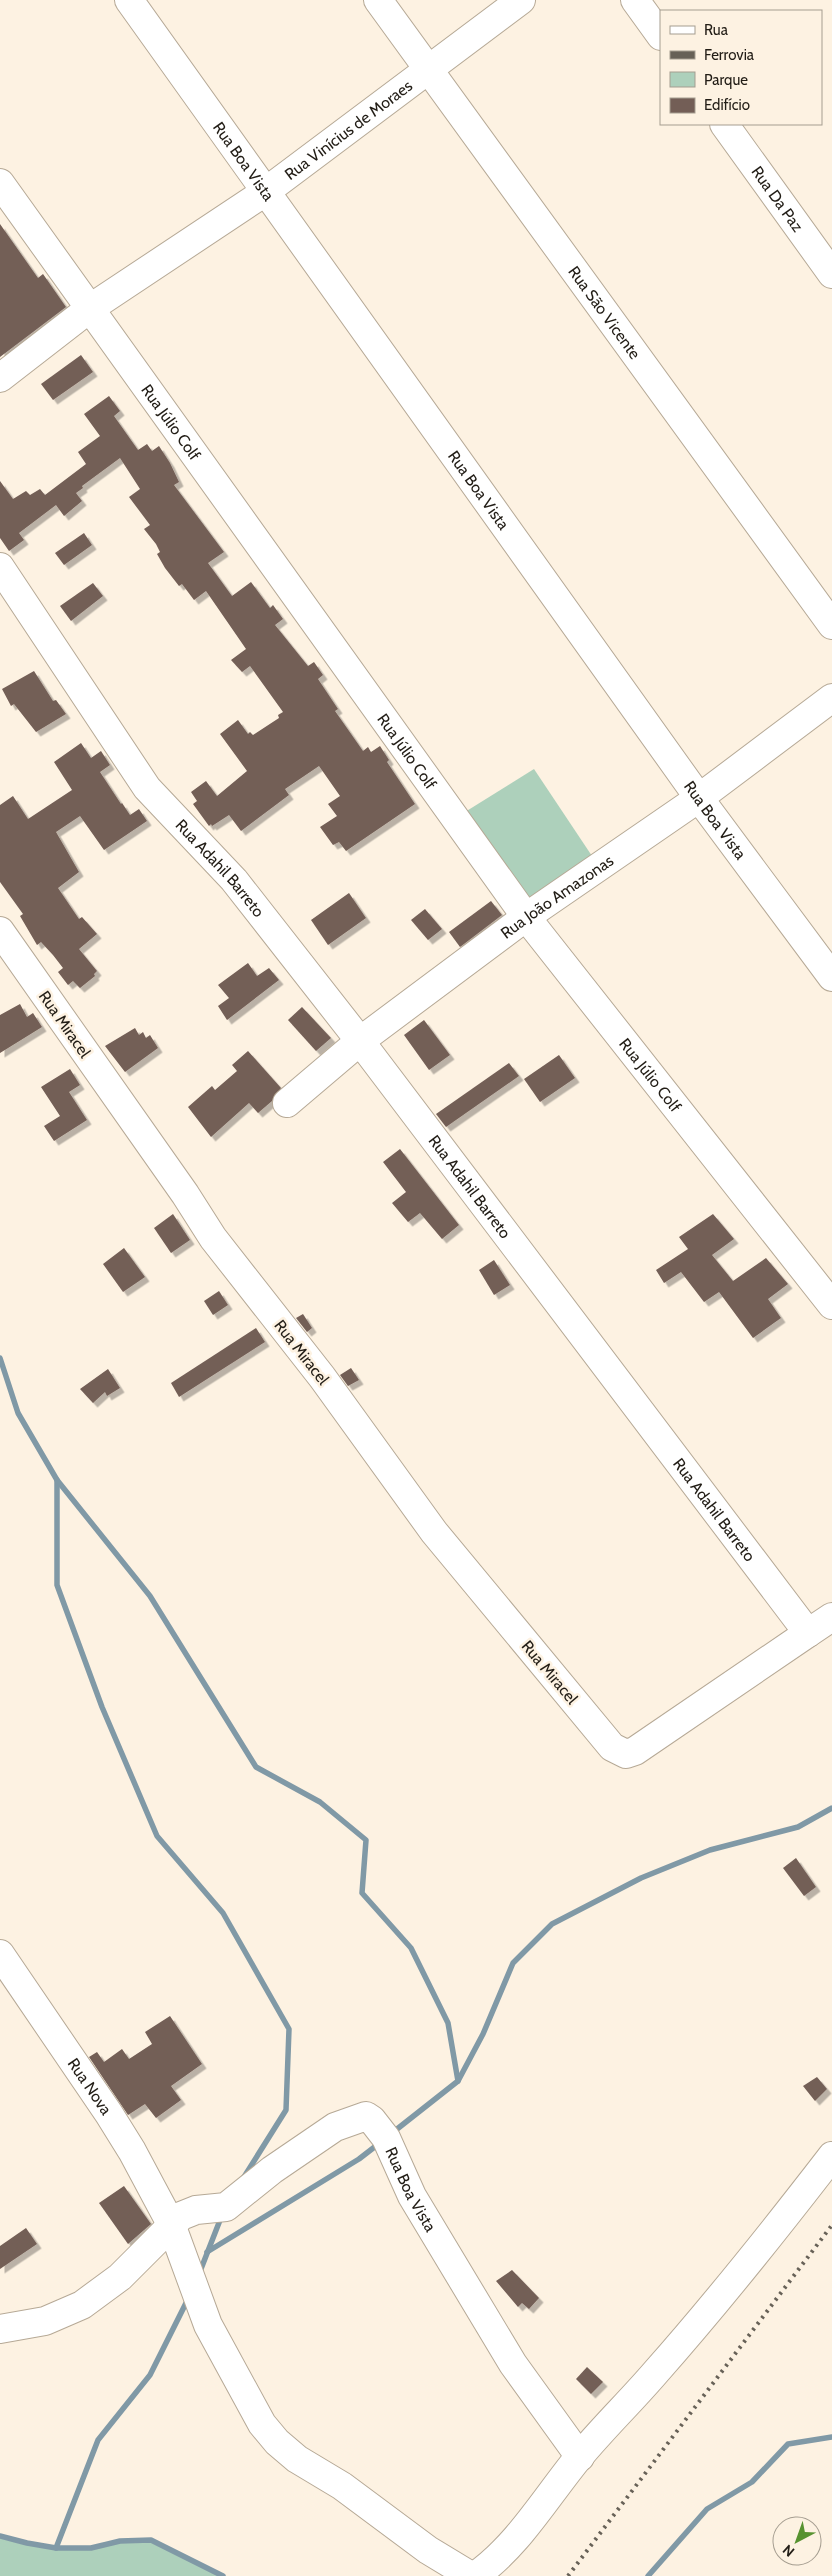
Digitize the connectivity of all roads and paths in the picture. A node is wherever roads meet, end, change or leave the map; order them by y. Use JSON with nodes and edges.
{"nodes":[{"id":1,"x":129,"y":0,"type":"edge"},
{"id":2,"x":378,"y":0,"type":"edge"},
{"id":3,"x":521,"y":0,"type":"edge"},
{"id":4,"x":635,"y":0,"type":"edge"},
{"id":5,"x":660,"y":35,"type":"edge"},
{"id":6,"x":428,"y":71,"type":"junction"},
{"id":7,"x":725,"y":125,"type":"edge"},
{"id":8,"x":0,"y":183,"type":"edge"},
{"id":9,"x":265,"y":192,"type":"junction"},
{"id":10,"x":832,"y":274,"type":"edge"},
{"id":11,"x":89,"y":309,"type":"junction"},
{"id":12,"x":0,"y":378,"type":"edge"},
{"id":13,"x":0,"y":567,"type":"edge"},
{"id":14,"x":832,"y":625,"type":"edge"},
{"id":15,"x":832,"y":698,"type":"edge"},
{"id":16,"x":699,"y":798,"type":"junction"},
{"id":17,"x":526,"y":917,"type":"junction"},
{"id":18,"x":0,"y":932,"type":"edge"},
{"id":19,"x":832,"y":977,"type":"edge"},
{"id":20,"x":360,"y":1041,"type":"junction"},
{"id":21,"x":287,"y":1103,"type":"dead end"},
{"id":22,"x":832,"y":1305,"type":"edge"},
{"id":23,"x":832,"y":1617,"type":"edge"},
{"id":24,"x":808,"y":1633,"type":"junction"},
{"id":25,"x":0,"y":1954,"type":"edge"},
{"id":26,"x":832,"y":2156,"type":"edge"},
{"id":27,"x":171,"y":2224,"type":"junction"},
{"id":28,"x":0,"y":2329,"type":"edge"},
{"id":29,"x":580,"y":2456,"type":"junction"},
{"id":30,"x":471,"y":2576,"type":"edge"},
{"id":31,"x":475,"y":2576,"type":"edge"}],
"edges":[{"from":1,"to":9,"type":"street","name":"Rua Boa Vista"},
{"from":2,"to":6,"type":"street","name":"Rua São Vicente"},
{"from":3,"to":6,"type":"street","name":"Rua Vinícius de Moraes"},
{"from":4,"to":5,"type":"street"},
{"from":6,"to":9,"type":"street","name":"Rua Vinícius de Moraes"},
{"from":6,"to":14,"type":"street","name":"Rua São Vicente"},
{"from":7,"to":10,"type":"street","name":"Rua Da Paz"},
{"from":8,"to":11,"type":"street","name":"Rua Júlio Colf"},
{"from":9,"to":11,"type":"street","name":"Rua Vinícius de Moraes"},
{"from":9,"to":16,"type":"street","name":"Rua Boa Vista"},
{"from":11,"to":12,"type":"street","name":"Rua Vinícius de Moraes"},
{"from":11,"to":17,"type":"street","name":"Rua Júlio Colf"},
{"from":13,"to":20,"type":"street","name":"Rua Adahil Barreto"},
{"from":15,"to":16,"type":"street","name":"Rua João Amazonas"},
{"from":16,"to":17,"type":"street","name":"Rua João Amazonas"},
{"from":16,"to":19,"type":"street","name":"Rua Boa Vista"},
{"from":17,"to":20,"type":"street","name":"Rua João Amazonas"},
{"from":17,"to":22,"type":"street","name":"Rua Júlio Colf"},
{"from":18,"to":24,"type":"street","name":"Rua Miracel"},
{"from":20,"to":21,"type":"street","name":"Rua João Amazonas"},
{"from":20,"to":24,"type":"street","name":"Rua Adahil Barreto"},
{"from":23,"to":24,"type":"street"},
{"from":25,"to":27,"type":"street","name":"Rua Nova"},
{"from":26,"to":29,"type":"street"},
{"from":27,"to":28,"type":"street"},
{"from":27,"to":29,"type":"street","name":"Rua Boa Vista"},
{"from":27,"to":30,"type":"street","name":"Rua Nova"},
{"from":29,"to":31,"type":"street"}]}
